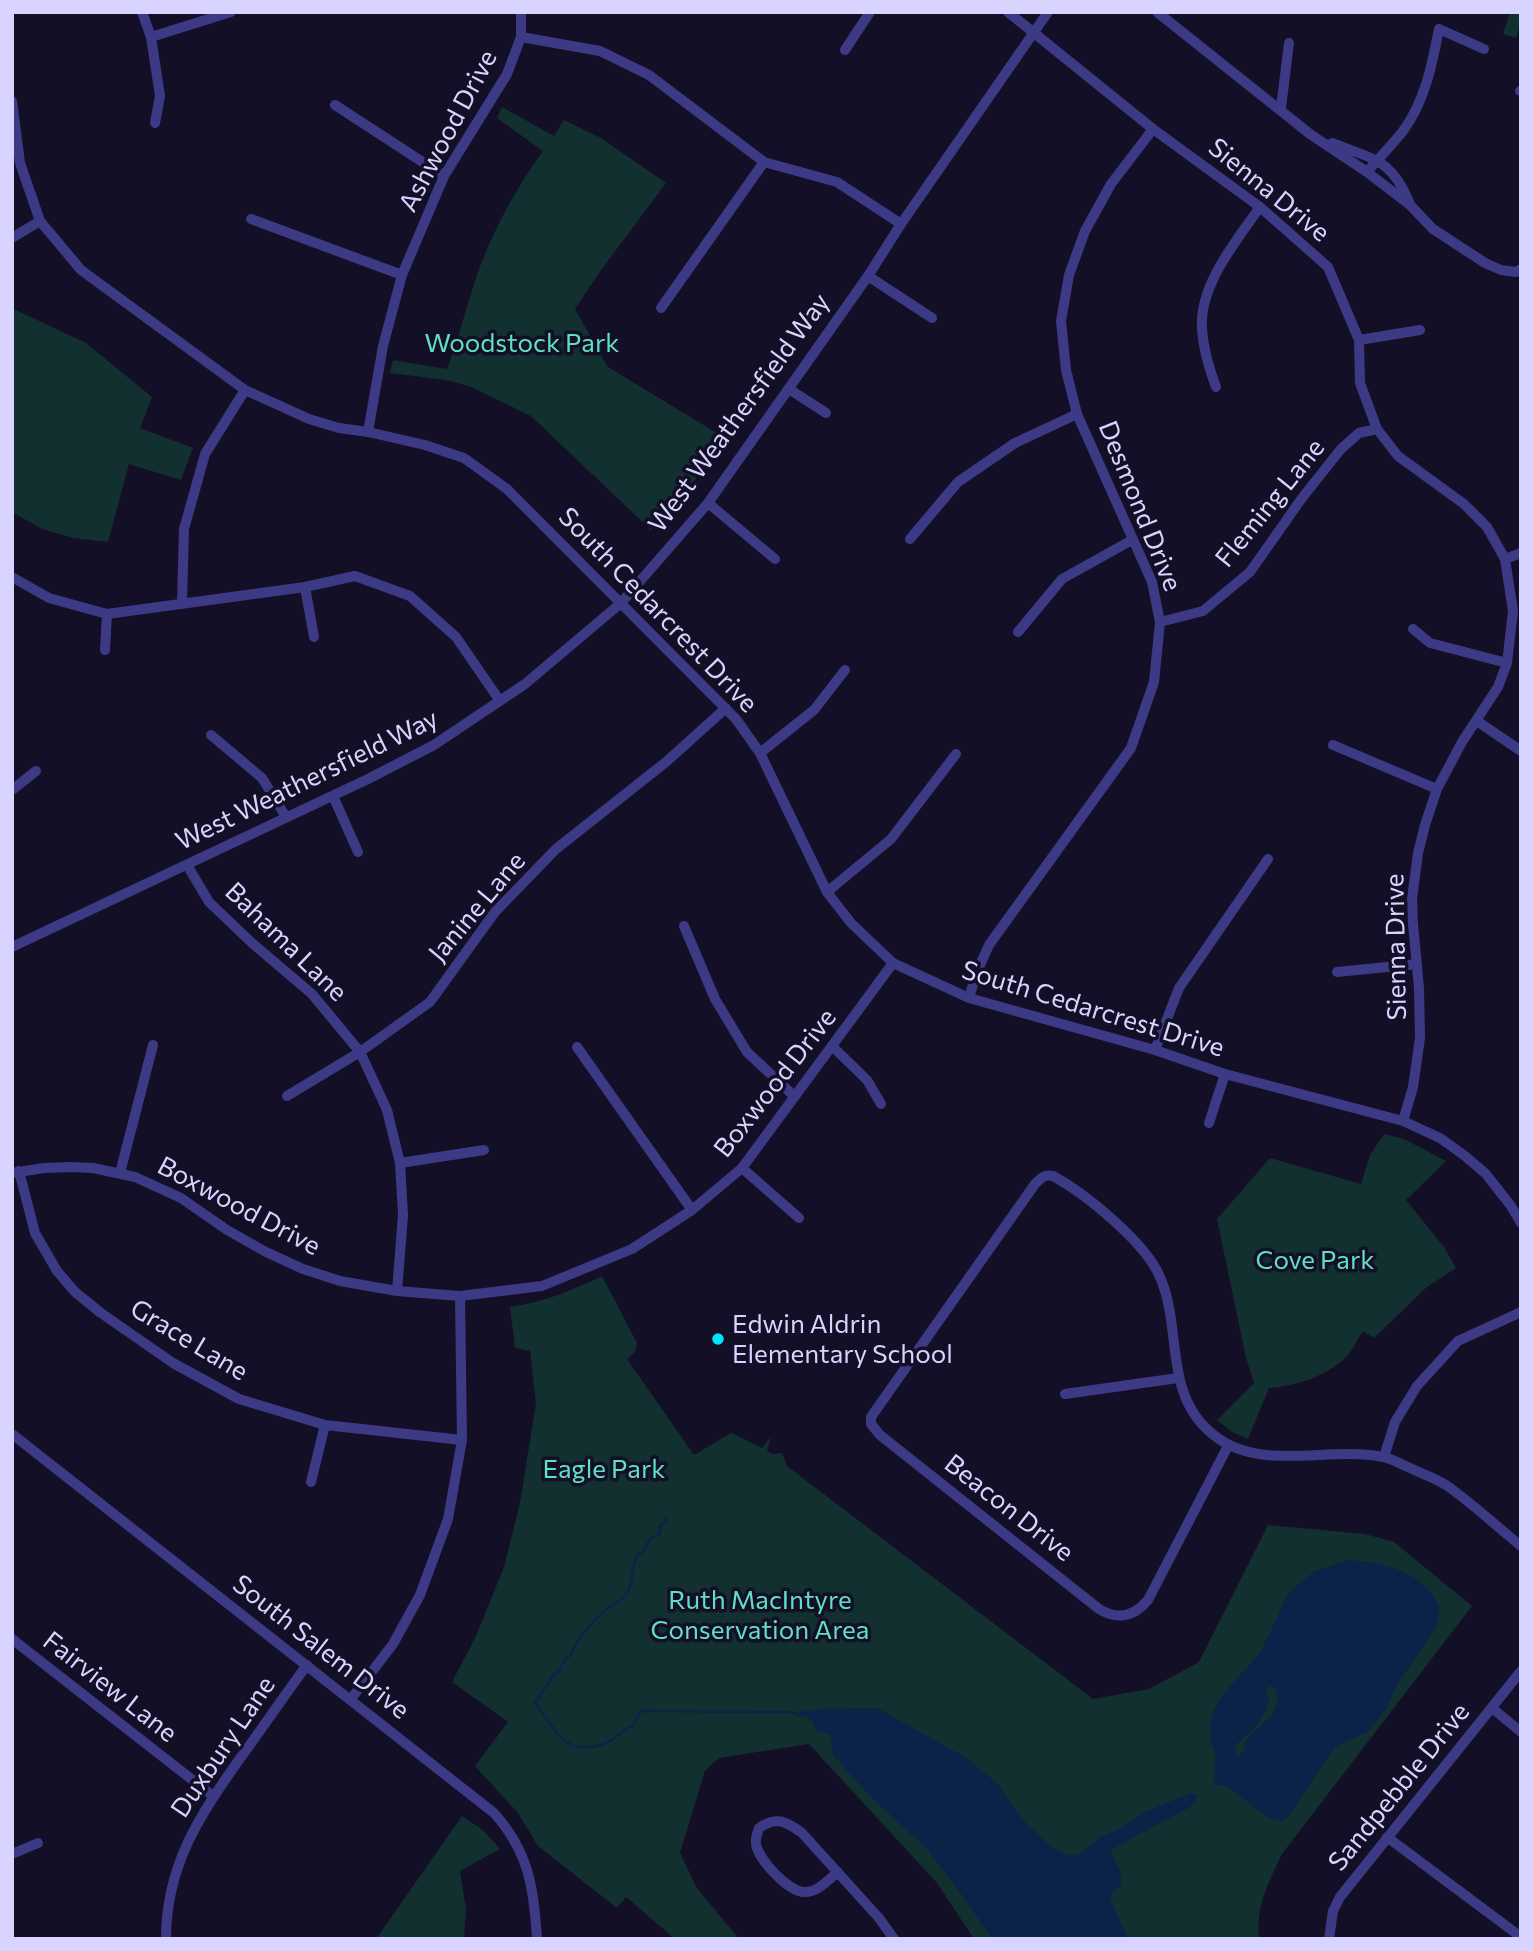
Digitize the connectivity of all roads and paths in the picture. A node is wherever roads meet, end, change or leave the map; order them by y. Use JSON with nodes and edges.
{"nodes":[{"id":1,"x":142,"y":12,"type":"edge"},
{"id":2,"x":231,"y":12,"type":"edge"},
{"id":3,"x":521,"y":12,"type":"edge"},
{"id":4,"x":870,"y":12,"type":"edge"},
{"id":5,"x":1008,"y":12,"type":"edge"},
{"id":6,"x":1048,"y":12,"type":"edge"},
{"id":7,"x":1157,"y":12,"type":"edge"},
{"id":8,"x":1034,"y":32,"type":"junction"},
{"id":9,"x":151,"y":37,"type":"junction"},
{"id":10,"x":521,"y":37,"type":"junction"},
{"id":11,"x":1289,"y":43,"type":"dead end"},
{"id":12,"x":1484,"y":49,"type":"dead end"},
{"id":13,"x":845,"y":50,"type":"dead end"},
{"id":14,"x":12,"y":100,"type":"edge"},
{"id":15,"x":335,"y":105,"type":"dead end"},
{"id":16,"x":1281,"y":108,"type":"junction"},
{"id":17,"x":155,"y":123,"type":"dead end"},
{"id":18,"x":1153,"y":129,"type":"junction"},
{"id":19,"x":1310,"y":134,"type":"junction"},
{"id":20,"x":1376,"y":161,"type":"junction"},
{"id":21,"x":764,"y":162,"type":"junction"},
{"id":22,"x":1367,"y":172,"type":"junction"},
{"id":23,"x":444,"y":176,"type":"junction"},
{"id":24,"x":1410,"y":205,"type":"junction"},
{"id":25,"x":1260,"y":207,"type":"junction"},
{"id":26,"x":251,"y":219,"type":"dead end"},
{"id":27,"x":40,"y":220,"type":"junction"},
{"id":28,"x":901,"y":224,"type":"junction"},
{"id":29,"x":12,"y":238,"type":"edge"},
{"id":30,"x":1521,"y":269,"type":"edge"},
{"id":31,"x":402,"y":275,"type":"junction"},
{"id":32,"x":868,"y":276,"type":"junction"},
{"id":33,"x":662,"y":307,"type":"dead end"},
{"id":34,"x":932,"y":318,"type":"dead end"},
{"id":35,"x":1420,"y":330,"type":"dead end"},
{"id":36,"x":1359,"y":340,"type":"junction"},
{"id":37,"x":1216,"y":387,"type":"dead end"},
{"id":38,"x":789,"y":389,"type":"junction"},
{"id":39,"x":245,"y":390,"type":"junction"},
{"id":40,"x":826,"y":413,"type":"dead end"},
{"id":41,"x":1077,"y":414,"type":"junction"},
{"id":42,"x":1377,"y":429,"type":"junction"},
{"id":43,"x":368,"y":432,"type":"junction"},
{"id":44,"x":708,"y":503,"type":"junction"},
{"id":45,"x":910,"y":539,"type":"dead end"},
{"id":46,"x":1132,"y":540,"type":"junction"},
{"id":47,"x":1521,"y":554,"type":"edge"},
{"id":48,"x":775,"y":559,"type":"dead end"},
{"id":49,"x":1505,"y":559,"type":"junction"},
{"id":50,"x":12,"y":577,"type":"edge"},
{"id":51,"x":305,"y":587,"type":"junction"},
{"id":52,"x":621,"y":603,"type":"junction"},
{"id":53,"x":182,"y":604,"type":"junction"},
{"id":54,"x":107,"y":614,"type":"junction"},
{"id":55,"x":1160,"y":622,"type":"junction"},
{"id":56,"x":1413,"y":629,"type":"dead end"},
{"id":57,"x":1018,"y":632,"type":"dead end"},
{"id":58,"x":314,"y":636,"type":"dead end"},
{"id":59,"x":105,"y":650,"type":"dead end"},
{"id":60,"x":1507,"y":663,"type":"junction"},
{"id":61,"x":845,"y":670,"type":"dead end"},
{"id":62,"x":500,"y":701,"type":"junction"},
{"id":63,"x":726,"y":708,"type":"junction"},
{"id":64,"x":1477,"y":721,"type":"junction"},
{"id":65,"x":211,"y":735,"type":"dead end"},
{"id":66,"x":1333,"y":745,"type":"dead end"},
{"id":67,"x":1521,"y":751,"type":"edge"},
{"id":68,"x":760,"y":753,"type":"junction"},
{"id":69,"x":956,"y":754,"type":"dead end"},
{"id":70,"x":36,"y":771,"type":"dead end"},
{"id":71,"x":1437,"y":789,"type":"junction"},
{"id":72,"x":12,"y":790,"type":"edge"},
{"id":73,"x":333,"y":796,"type":"junction"},
{"id":74,"x":286,"y":817,"type":"junction"},
{"id":75,"x":358,"y":852,"type":"dead end"},
{"id":76,"x":1268,"y":859,"type":"dead end"},
{"id":77,"x":187,"y":865,"type":"junction"},
{"id":78,"x":827,"y":892,"type":"junction"},
{"id":79,"x":684,"y":926,"type":"dead end"},
{"id":80,"x":12,"y":930,"type":"edge"},
{"id":81,"x":16,"y":945,"type":"edge"},
{"id":82,"x":893,"y":963,"type":"junction"},
{"id":83,"x":1417,"y":964,"type":"junction"},
{"id":84,"x":1337,"y":972,"type":"dead end"},
{"id":85,"x":969,"y":998,"type":"junction"},
{"id":86,"x":153,"y":1045,"type":"dead end"},
{"id":87,"x":833,"y":1046,"type":"junction"},
{"id":88,"x":577,"y":1047,"type":"dead end"},
{"id":89,"x":1154,"y":1050,"type":"junction"},
{"id":90,"x":360,"y":1052,"type":"junction"},
{"id":91,"x":1225,"y":1074,"type":"junction"},
{"id":92,"x":286,"y":1096,"type":"dead end"},
{"id":93,"x":794,"y":1096,"type":"junction"},
{"id":94,"x":881,"y":1104,"type":"dead end"},
{"id":95,"x":1403,"y":1121,"type":"junction"},
{"id":96,"x":1209,"y":1123,"type":"dead end"},
{"id":97,"x":484,"y":1150,"type":"dead end"},
{"id":98,"x":400,"y":1163,"type":"junction"},
{"id":99,"x":742,"y":1168,"type":"junction"},
{"id":100,"x":16,"y":1172,"type":"edge"},
{"id":101,"x":120,"y":1173,"type":"junction"},
{"id":102,"x":692,"y":1210,"type":"junction"},
{"id":103,"x":799,"y":1217,"type":"dead end"},
{"id":104,"x":1521,"y":1223,"type":"edge"},
{"id":105,"x":397,"y":1291,"type":"junction"},
{"id":106,"x":460,"y":1296,"type":"junction"},
{"id":107,"x":1521,"y":1312,"type":"edge"},
{"id":108,"x":1178,"y":1378,"type":"junction"},
{"id":109,"x":1065,"y":1394,"type":"dead end"},
{"id":110,"x":325,"y":1425,"type":"junction"},
{"id":111,"x":12,"y":1434,"type":"edge"},
{"id":112,"x":462,"y":1440,"type":"junction"},
{"id":113,"x":1228,"y":1446,"type":"junction"},
{"id":114,"x":1384,"y":1457,"type":"junction"},
{"id":115,"x":311,"y":1482,"type":"dead end"},
{"id":116,"x":1521,"y":1546,"type":"edge"},
{"id":117,"x":12,"y":1639,"type":"edge"},
{"id":118,"x":306,"y":1665,"type":"junction"},
{"id":119,"x":1521,"y":1671,"type":"edge"},
{"id":120,"x":351,"y":1699,"type":"junction"},
{"id":121,"x":1492,"y":1708,"type":"junction"},
{"id":122,"x":1521,"y":1732,"type":"edge"},
{"id":123,"x":213,"y":1796,"type":"junction"},
{"id":124,"x":1387,"y":1837,"type":"junction"},
{"id":125,"x":38,"y":1843,"type":"dead end"},
{"id":126,"x":12,"y":1854,"type":"edge"},
{"id":127,"x":838,"y":1872,"type":"junction"},
{"id":128,"x":1521,"y":1937,"type":"edge"},
{"id":129,"x":166,"y":1939,"type":"edge"},
{"id":130,"x":537,"y":1939,"type":"edge"},
{"id":131,"x":894,"y":1939,"type":"edge"},
{"id":132,"x":1329,"y":1939,"type":"edge"}],
"edges":[{"from":1,"to":9,"type":"street"},
{"from":2,"to":9,"type":"street"},
{"from":3,"to":10,"type":"street","name":"Ashwood Drive"},
{"from":4,"to":13,"type":"street"},
{"from":5,"to":8,"type":"street","name":"Sienna Drive"},
{"from":6,"to":8,"type":"street","name":"West Weathersfield Way"},
{"from":7,"to":16,"type":"street"},
{"from":8,"to":18,"type":"street","name":"Sienna Drive"},
{"from":8,"to":28,"type":"street","name":"West Weathersfield Way"},
{"from":9,"to":17,"type":"street"},
{"from":10,"to":21,"type":"street"},
{"from":10,"to":23,"type":"street","name":"Ashwood Drive"},
{"from":11,"to":16,"type":"street"},
{"from":12,"to":20,"type":"street"},
{"from":14,"to":27,"type":"street","name":"South Cedarcrest Drive"},
{"from":15,"to":23,"type":"street"},
{"from":16,"to":19,"type":"street"},
{"from":18,"to":25,"type":"street","name":"Sienna Drive"},
{"from":18,"to":41,"type":"street","name":"Desmond Drive"},
{"from":19,"to":20,"type":"street"},
{"from":19,"to":22,"type":"street"},
{"from":20,"to":22,"type":"street"},
{"from":20,"to":24,"type":"street"},
{"from":21,"to":28,"type":"street"},
{"from":21,"to":33,"type":"street"},
{"from":22,"to":24,"type":"street"},
{"from":23,"to":31,"type":"street","name":"Ashwood Drive"},
{"from":24,"to":30,"type":"street"},
{"from":25,"to":36,"type":"street","name":"Sienna Drive"},
{"from":25,"to":37,"type":"street"},
{"from":26,"to":31,"type":"street"},
{"from":27,"to":29,"type":"street"},
{"from":27,"to":39,"type":"street","name":"South Cedarcrest Drive"},
{"from":28,"to":32,"type":"street","name":"West Weathersfield Way"},
{"from":31,"to":43,"type":"street","name":"Ashwood Drive"},
{"from":32,"to":34,"type":"street"},
{"from":32,"to":38,"type":"street","name":"West Weathersfield Way"},
{"from":35,"to":36,"type":"street"},
{"from":36,"to":42,"type":"street","name":"Sienna Drive"},
{"from":38,"to":40,"type":"street"},
{"from":38,"to":44,"type":"street","name":"West Weathersfield Way"},
{"from":39,"to":43,"type":"street","name":"South Cedarcrest Drive"},
{"from":39,"to":53,"type":"street"},
{"from":41,"to":45,"type":"street"},
{"from":41,"to":46,"type":"street","name":"Desmond Drive"},
{"from":42,"to":49,"type":"street","name":"Sienna Drive"},
{"from":42,"to":55,"type":"street","name":"Fleming Lane"},
{"from":43,"to":52,"type":"street","name":"South Cedarcrest Drive"},
{"from":44,"to":48,"type":"street"},
{"from":44,"to":52,"type":"street","name":"West Weathersfield Way"},
{"from":46,"to":55,"type":"street","name":"Desmond Drive"},
{"from":46,"to":57,"type":"street"},
{"from":47,"to":49,"type":"street"},
{"from":49,"to":60,"type":"street","name":"Sienna Drive"},
{"from":50,"to":54,"type":"street"},
{"from":51,"to":53,"type":"street"},
{"from":51,"to":58,"type":"street"},
{"from":51,"to":62,"type":"street"},
{"from":52,"to":62,"type":"street","name":"West Weathersfield Way"},
{"from":52,"to":63,"type":"street","name":"South Cedarcrest Drive"},
{"from":53,"to":54,"type":"street"},
{"from":54,"to":59,"type":"street"},
{"from":55,"to":85,"type":"street","name":"Desmond Drive"},
{"from":56,"to":60,"type":"street"},
{"from":60,"to":64,"type":"street","name":"Sienna Drive"},
{"from":61,"to":68,"type":"street"},
{"from":62,"to":73,"type":"street","name":"West Weathersfield Way"},
{"from":63,"to":68,"type":"street","name":"South Cedarcrest Drive"},
{"from":63,"to":90,"type":"street","name":"Janine Lane"},
{"from":64,"to":67,"type":"street"},
{"from":64,"to":71,"type":"street","name":"Sienna Drive"},
{"from":65,"to":74,"type":"street"},
{"from":66,"to":71,"type":"street"},
{"from":68,"to":78,"type":"street","name":"South Cedarcrest Drive"},
{"from":69,"to":78,"type":"street"},
{"from":70,"to":72,"type":"street"},
{"from":71,"to":83,"type":"street","name":"Sienna Drive"},
{"from":73,"to":74,"type":"street","name":"West Weathersfield Way"},
{"from":73,"to":75,"type":"street"},
{"from":74,"to":77,"type":"street","name":"West Weathersfield Way"},
{"from":76,"to":89,"type":"street"},
{"from":77,"to":81,"type":"street","name":"West Weathersfield Way"},
{"from":77,"to":90,"type":"street","name":"Bahama Lane"},
{"from":78,"to":82,"type":"street","name":"South Cedarcrest Drive"},
{"from":79,"to":93,"type":"street"},
{"from":80,"to":81,"type":"street"},
{"from":82,"to":85,"type":"street","name":"South Cedarcrest Drive"},
{"from":82,"to":87,"type":"street","name":"Boxwood Drive"},
{"from":83,"to":84,"type":"street"},
{"from":83,"to":95,"type":"street","name":"Sienna Drive"},
{"from":85,"to":89,"type":"street","name":"South Cedarcrest Drive"},
{"from":86,"to":101,"type":"street"},
{"from":87,"to":93,"type":"street","name":"Boxwood Drive"},
{"from":87,"to":94,"type":"street"},
{"from":88,"to":102,"type":"street"},
{"from":89,"to":91,"type":"street","name":"South Cedarcrest Drive"},
{"from":90,"to":92,"type":"street","name":"Janine Lane"},
{"from":90,"to":98,"type":"street","name":"Bahama Lane"},
{"from":91,"to":95,"type":"street","name":"South Cedarcrest Drive"},
{"from":91,"to":96,"type":"street"},
{"from":93,"to":99,"type":"street","name":"Boxwood Drive"},
{"from":95,"to":104,"type":"street","name":"South Cedarcrest Drive"},
{"from":97,"to":98,"type":"street"},
{"from":98,"to":105,"type":"street","name":"Bahama Lane"},
{"from":99,"to":102,"type":"street","name":"Boxwood Drive"},
{"from":99,"to":103,"type":"street"},
{"from":100,"to":101,"type":"street","name":"Boxwood Drive"},
{"from":100,"to":110,"type":"street","name":"Grace Lane"},
{"from":101,"to":105,"type":"street","name":"Boxwood Drive"},
{"from":102,"to":106,"type":"street","name":"Boxwood Drive"},
{"from":105,"to":106,"type":"street","name":"Boxwood Drive"},
{"from":106,"to":112,"type":"street"},
{"from":107,"to":114,"type":"street"},
{"from":108,"to":109,"type":"street"},
{"from":108,"to":113,"type":"street"},
{"from":108,"to":113,"type":"street","name":"Beacon Drive"},
{"from":110,"to":112,"type":"street","name":"Grace Lane"},
{"from":110,"to":115,"type":"street"},
{"from":111,"to":118,"type":"street","name":"South Salem Drive"},
{"from":112,"to":120,"type":"street"},
{"from":113,"to":114,"type":"street"},
{"from":114,"to":116,"type":"street"},
{"from":117,"to":123,"type":"street","name":"Fairview Lane"},
{"from":118,"to":120,"type":"street","name":"South Salem Drive"},
{"from":118,"to":123,"type":"street","name":"Duxbury Lane"},
{"from":119,"to":121,"type":"street","name":"Sandpebble Drive"},
{"from":120,"to":130,"type":"street","name":"South Salem Drive"},
{"from":121,"to":122,"type":"street"},
{"from":121,"to":124,"type":"street","name":"Sandpebble Drive"},
{"from":123,"to":129,"type":"street","name":"Duxbury Lane"},
{"from":124,"to":128,"type":"street"},
{"from":124,"to":132,"type":"street","name":"Sandpebble Drive"},
{"from":125,"to":126,"type":"street"},
{"from":127,"to":127,"type":"street"},
{"from":127,"to":131,"type":"street"}]}
